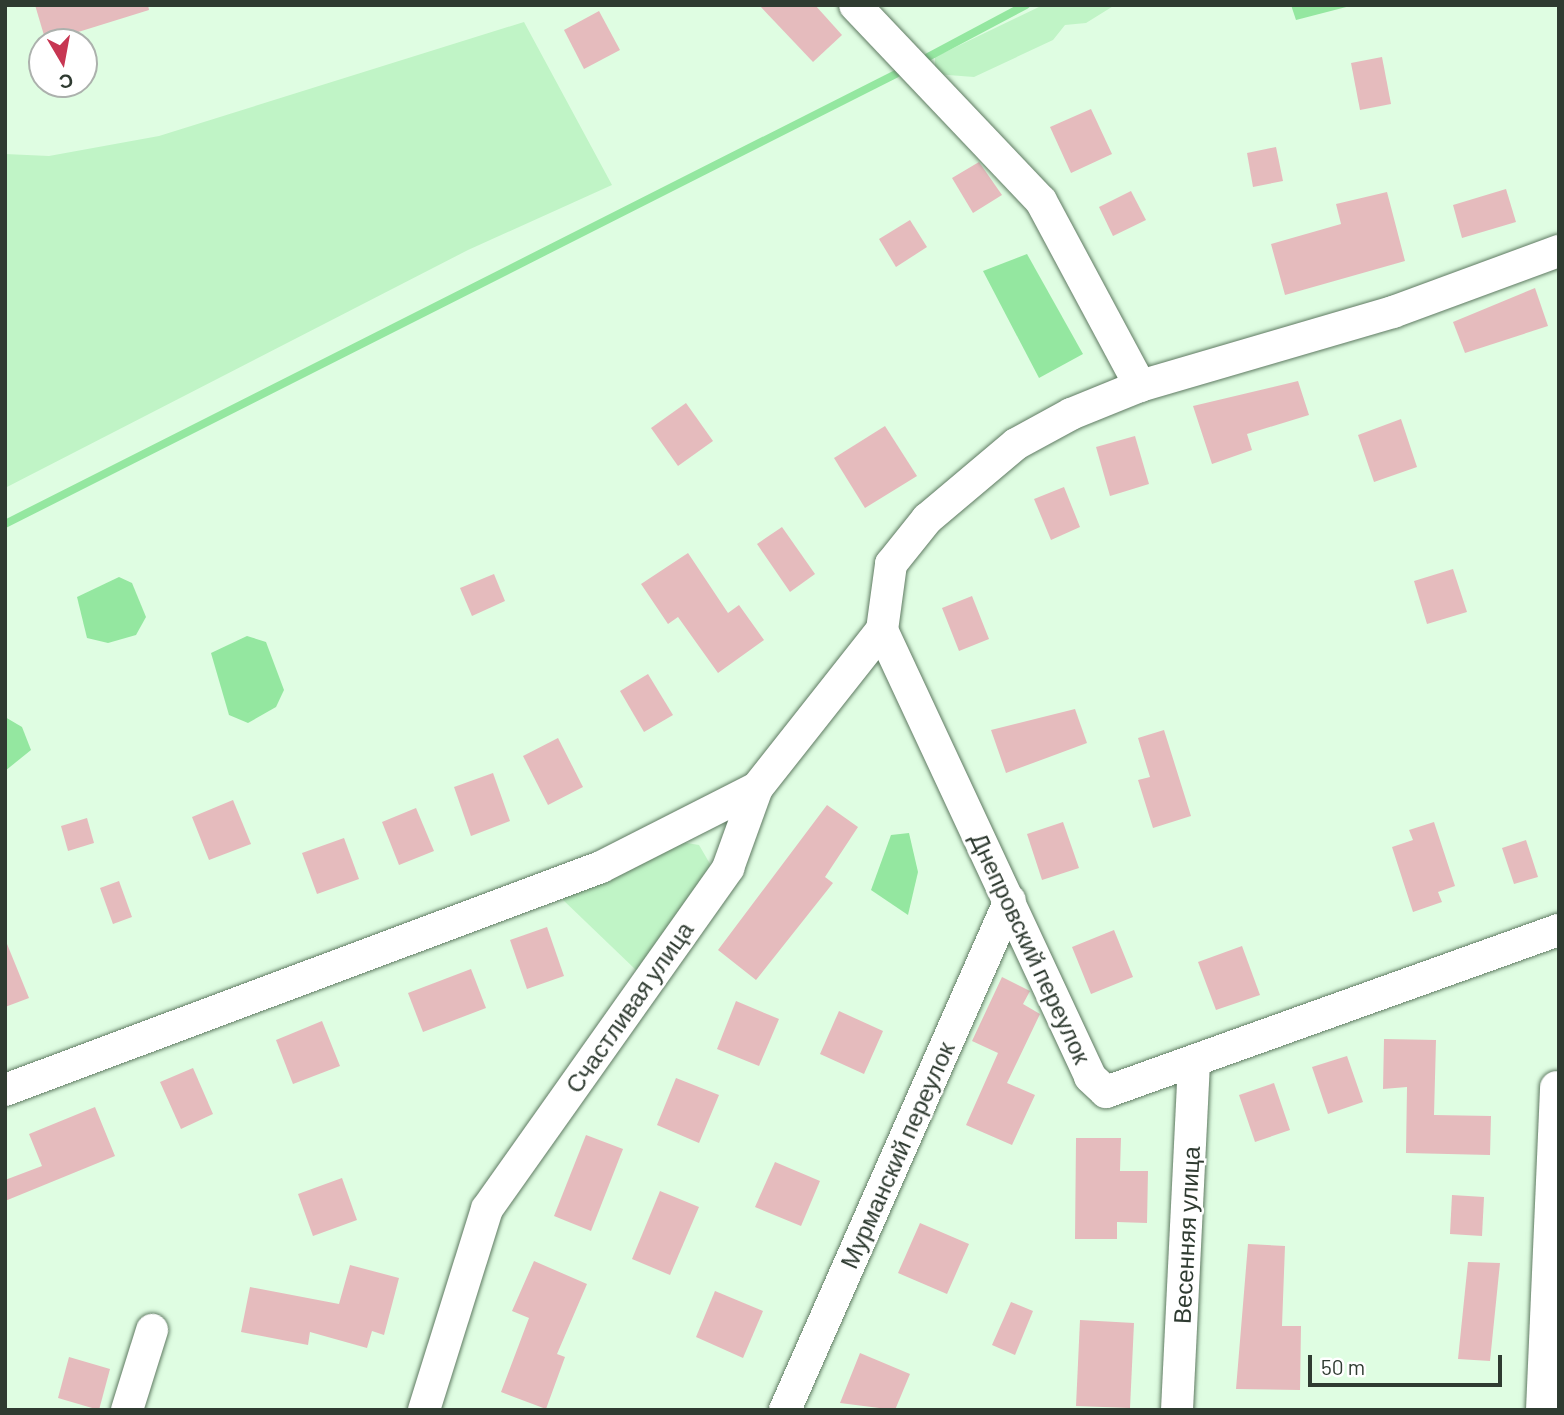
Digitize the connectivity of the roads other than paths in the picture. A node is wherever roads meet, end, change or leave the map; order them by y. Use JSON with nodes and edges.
{"nodes":[{"id":1,"x":855,"y":5,"type":"edge"},
{"id":2,"x":1559,"y":251,"type":"edge"},
{"id":3,"x":1140,"y":386,"type":"junction"},
{"id":4,"x":881,"y":630,"type":"junction"},
{"id":5,"x":757,"y":788,"type":"junction"},
{"id":6,"x":1010,"y":900,"type":"junction"},
{"id":7,"x":1559,"y":930,"type":"edge"},
{"id":8,"x":1194,"y":1061,"type":"junction"},
{"id":9,"x":1556,"y":1087,"type":"dead end"},
{"id":10,"x":5,"y":1090,"type":"edge"},
{"id":11,"x":152,"y":1330,"type":"dead end"},
{"id":12,"x":127,"y":1410,"type":"edge"},
{"id":13,"x":424,"y":1410,"type":"edge"},
{"id":14,"x":785,"y":1410,"type":"edge"},
{"id":15,"x":1177,"y":1410,"type":"edge"},
{"id":16,"x":1542,"y":1410,"type":"edge"}],
"edges":[{"from":1,"to":3,"type":"street"},
{"from":2,"to":3,"type":"street"},
{"from":3,"to":4,"type":"street"},
{"from":4,"to":5,"type":"street","name":"Счастливая улица"},
{"from":4,"to":6,"type":"street","name":"Днепровский переулок"},
{"from":5,"to":10,"type":"street"},
{"from":5,"to":13,"type":"street","name":"Счастливая улица"},
{"from":6,"to":8,"type":"street","name":"Днепровский переулок"},
{"from":6,"to":14,"type":"street","name":"Мурманский переулок"},
{"from":7,"to":8,"type":"street","name":"Днепровский переулок"},
{"from":8,"to":15,"type":"street","name":"Весенняя улица"},
{"from":9,"to":16,"type":"street"},
{"from":11,"to":12,"type":"street"}]}
